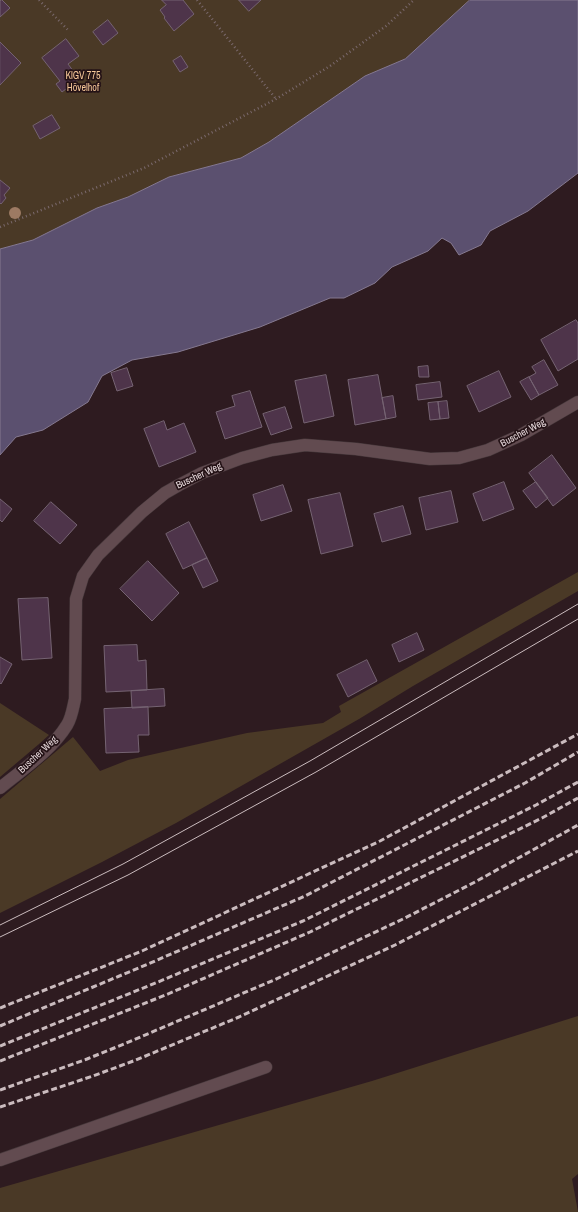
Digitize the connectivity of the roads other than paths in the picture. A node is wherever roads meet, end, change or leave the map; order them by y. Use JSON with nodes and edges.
{"nodes":[{"id":1,"x":578,"y":402,"type":"edge"},
{"id":2,"x":0,"y":788,"type":"edge"},
{"id":3,"x":266,"y":1067,"type":"dead end"},
{"id":4,"x":0,"y":1160,"type":"edge"}],
"edges":[{"from":1,"to":2,"type":"street","name":"Buscher Weg"},
{"from":3,"to":4,"type":"street"}]}
